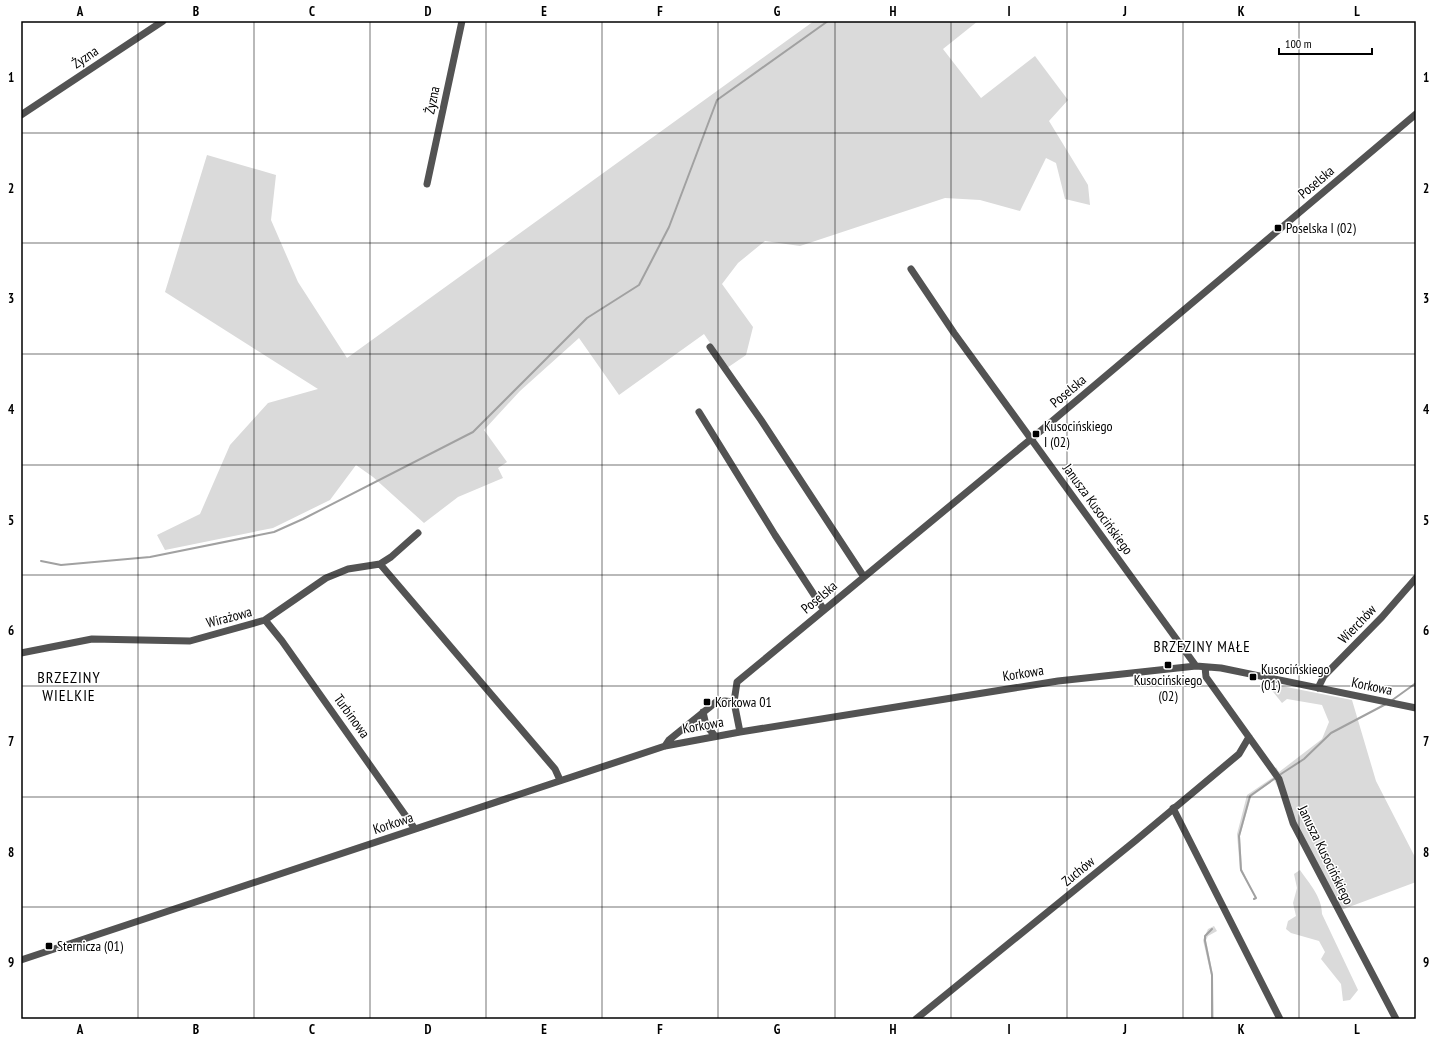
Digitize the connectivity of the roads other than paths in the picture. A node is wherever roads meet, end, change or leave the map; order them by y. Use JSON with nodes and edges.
{"nodes":[{"id":1,"x":163,"y":21,"type":"edge"},
{"id":2,"x":462,"y":21,"type":"edge"},
{"id":3,"x":1416,"y":114,"type":"edge"},
{"id":4,"x":21,"y":115,"type":"edge"},
{"id":5,"x":426,"y":184,"type":"dead end"},
{"id":6,"x":911,"y":269,"type":"dead end"},
{"id":7,"x":710,"y":347,"type":"dead end"},
{"id":8,"x":699,"y":412,"type":"dead end"},
{"id":9,"x":1031,"y":439,"type":"junction"},
{"id":10,"x":418,"y":533,"type":"dead end"},
{"id":11,"x":380,"y":564,"type":"junction"},
{"id":12,"x":864,"y":577,"type":"junction"},
{"id":13,"x":1416,"y":578,"type":"edge"},
{"id":14,"x":824,"y":610,"type":"junction"},
{"id":15,"x":265,"y":620,"type":"junction"},
{"id":16,"x":21,"y":653,"type":"edge"},
{"id":17,"x":1196,"y":666,"type":"junction"},
{"id":18,"x":1205,"y":667,"type":"junction"},
{"id":19,"x":1318,"y":688,"type":"junction"},
{"id":20,"x":734,"y":702,"type":"junction"},
{"id":21,"x":1416,"y":708,"type":"edge"},
{"id":22,"x":703,"y":712,"type":"junction"},
{"id":23,"x":740,"y":732,"type":"junction"},
{"id":24,"x":716,"y":736,"type":"junction"},
{"id":25,"x":1249,"y":737,"type":"junction"},
{"id":26,"x":666,"y":746,"type":"junction"},
{"id":27,"x":560,"y":780,"type":"junction"},
{"id":28,"x":1173,"y":808,"type":"junction"},
{"id":29,"x":415,"y":829,"type":"junction"},
{"id":30,"x":21,"y":960,"type":"edge"},
{"id":31,"x":916,"y":1019,"type":"edge"},
{"id":32,"x":1280,"y":1019,"type":"edge"},
{"id":33,"x":1396,"y":1019,"type":"edge"}],
"edges":[{"from":1,"to":4,"type":"street","name":"Żyzna"},
{"from":2,"to":5,"type":"street","name":"Żyzna"},
{"from":3,"to":9,"type":"street","name":"Poselska"},
{"from":6,"to":9,"type":"street","name":"Janusza Kusocińskiego"},
{"from":7,"to":12,"type":"street"},
{"from":8,"to":14,"type":"street"},
{"from":9,"to":12,"type":"street","name":"Poselska"},
{"from":9,"to":17,"type":"street","name":"Janusza Kusocińskiego"},
{"from":10,"to":11,"type":"street","name":"Wirażowa"},
{"from":11,"to":15,"type":"street","name":"Wirażowa"},
{"from":11,"to":27,"type":"street"},
{"from":12,"to":14,"type":"street","name":"Poselska"},
{"from":13,"to":19,"type":"street","name":"Wierchów"},
{"from":14,"to":20,"type":"street","name":"Poselska"},
{"from":15,"to":16,"type":"street","name":"Wirażowa"},
{"from":15,"to":29,"type":"street","name":"Turbinowa"},
{"from":17,"to":18,"type":"street","name":"Korkowa"},
{"from":17,"to":23,"type":"street","name":"Korkowa"},
{"from":18,"to":19,"type":"street","name":"Korkowa"},
{"from":18,"to":25,"type":"street","name":"Janusza Kusocińskiego"},
{"from":19,"to":21,"type":"street","name":"Korkowa"},
{"from":20,"to":22,"type":"street"},
{"from":20,"to":23,"type":"street","name":"Poselska"},
{"from":22,"to":24,"type":"street"},
{"from":22,"to":26,"type":"street"},
{"from":23,"to":24,"type":"street","name":"Korkowa"},
{"from":24,"to":26,"type":"street","name":"Korkowa"},
{"from":25,"to":28,"type":"street","name":"Zuchów"},
{"from":25,"to":33,"type":"street","name":"Janusza Kusocińskiego"},
{"from":26,"to":27,"type":"street","name":"Korkowa"},
{"from":27,"to":29,"type":"street","name":"Korkowa"},
{"from":28,"to":31,"type":"street","name":"Zuchów"},
{"from":28,"to":32,"type":"street"},
{"from":29,"to":30,"type":"street","name":"Korkowa"}]}
